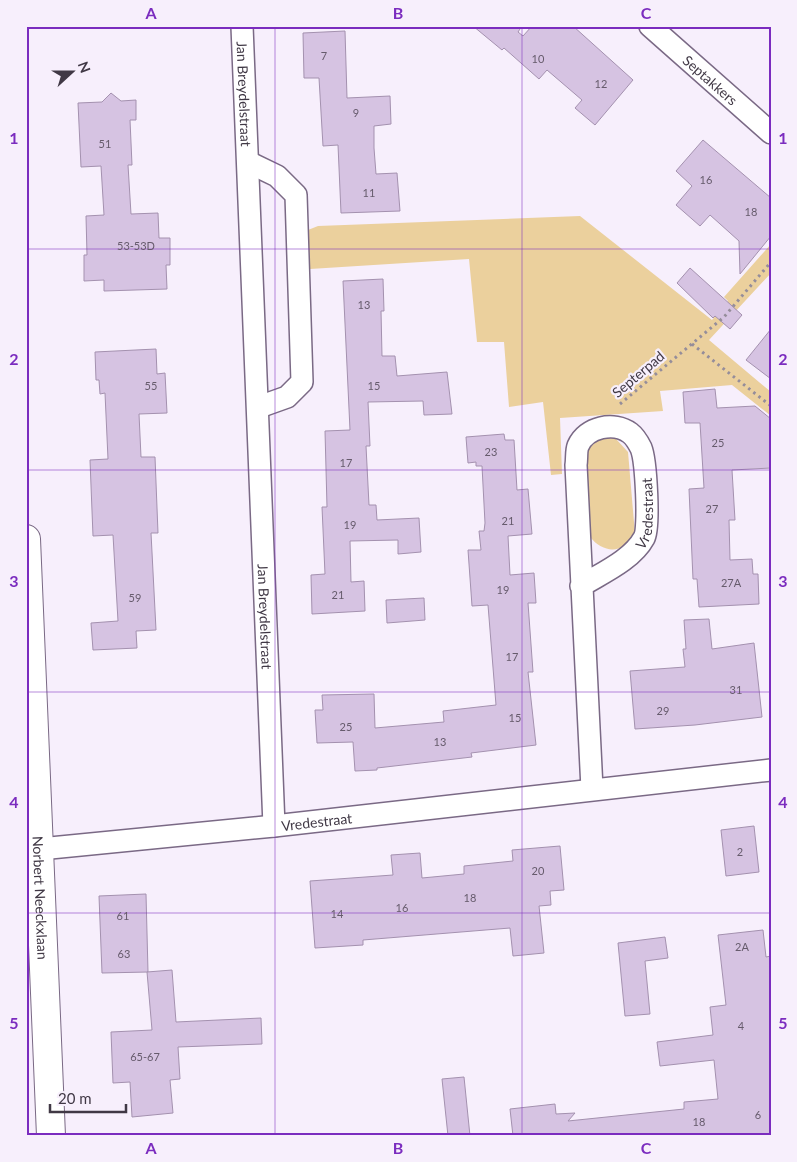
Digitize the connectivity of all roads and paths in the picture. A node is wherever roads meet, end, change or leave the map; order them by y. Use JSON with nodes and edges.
{"nodes":[{"id":1,"x":242,"y":26,"type":"edge"},
{"id":2,"x":650,"y":26,"type":"edge"},
{"id":3,"x":771,"y":133,"type":"edge"},
{"id":4,"x":248,"y":162,"type":"junction"},
{"id":5,"x":771,"y":262,"type":"edge"},
{"id":6,"x":692,"y":344,"type":"junction"},
{"id":7,"x":771,"y":406,"type":"edge"},
{"id":8,"x":259,"y":408,"type":"junction"},
{"id":9,"x":604,"y":426,"type":"junction"},
{"id":10,"x":26,"y":539,"type":"edge"},
{"id":11,"x":581,"y":586,"type":"junction"},
{"id":12,"x":771,"y":770,"type":"edge"},
{"id":13,"x":592,"y":789,"type":"junction"},
{"id":14,"x":274,"y":826,"type":"junction"},
{"id":15,"x":36,"y":866,"type":"edge"},
{"id":16,"x":51,"y":1136,"type":"edge"}],
"edges":[{"from":1,"to":4,"type":"street","name":"Jan Breydelstraat"},
{"from":2,"to":3,"type":"street","name":"Septakkers"},
{"from":4,"to":8,"type":"street","name":"Jan Breydelstraat"},
{"from":4,"to":8,"type":"street","name":"Jan Breydelstraat"},
{"from":5,"to":6,"type":"path","name":"Septerpad"},
{"from":6,"to":7,"type":"path"},
{"from":6,"to":9,"type":"path","name":"Septerpad"},
{"from":8,"to":14,"type":"street","name":"Jan Breydelstraat"},
{"from":9,"to":11,"type":"street"},
{"from":9,"to":11,"type":"street","name":"Vredestraat"},
{"from":10,"to":15,"type":"main road","name":"Norbert Neeckxlaan"},
{"from":11,"to":13,"type":"street"},
{"from":12,"to":13,"type":"street","name":"Vredestraat"},
{"from":13,"to":14,"type":"street","name":"Vredestraat"},
{"from":14,"to":15,"type":"street","name":"Vredestraat"},
{"from":15,"to":16,"type":"main road","name":"Norbert Neeckxlaan"}]}
